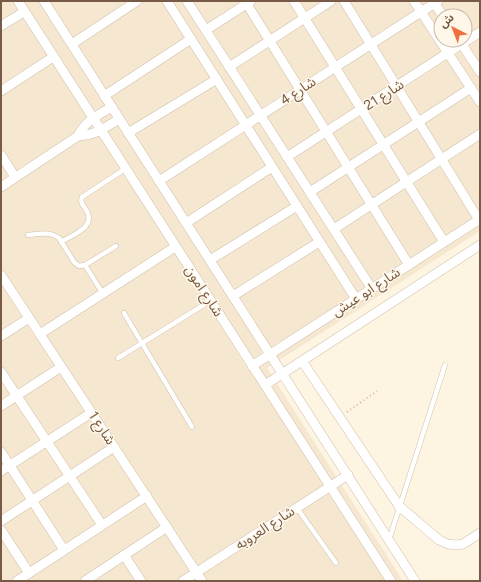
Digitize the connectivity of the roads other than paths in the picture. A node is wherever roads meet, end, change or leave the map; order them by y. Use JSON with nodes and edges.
{"nodes":[{"id":1,"x":18,"y":1,"type":"edge"},
{"id":2,"x":44,"y":1,"type":"edge"},
{"id":3,"x":137,"y":1,"type":"edge"},
{"id":4,"x":167,"y":1,"type":"edge"},
{"id":5,"x":187,"y":1,"type":"edge"},
{"id":6,"x":294,"y":1,"type":"edge"},
{"id":7,"x":331,"y":1,"type":"edge"},
{"id":8,"x":344,"y":1,"type":"edge"},
{"id":9,"x":414,"y":1,"type":"edge"},
{"id":10,"x":247,"y":2,"type":"edge"},
{"id":11,"x":435,"y":2,"type":"edge"},
{"id":12,"x":24,"y":12,"type":"junction"},
{"id":13,"x":421,"y":12,"type":"junction"},
{"id":14,"x":305,"y":18,"type":"junction"},
{"id":15,"x":1,"y":26,"type":"edge"},
{"id":16,"x":206,"y":30,"type":"junction"},
{"id":17,"x":191,"y":39,"type":"junction"},
{"id":18,"x":270,"y":41,"type":"junction"},
{"id":19,"x":72,"y":44,"type":"junction"},
{"id":20,"x":371,"y":44,"type":"junction"},
{"id":21,"x":453,"y":48,"type":"edge"},
{"id":22,"x":464,"y":48,"type":"edge"},
{"id":23,"x":448,"y":53,"type":"junction"},
{"id":24,"x":53,"y":57,"type":"junction"},
{"id":25,"x":229,"y":67,"type":"junction"},
{"id":26,"x":335,"y":67,"type":"junction"},
{"id":27,"x":480,"y":72,"type":"edge"},
{"id":28,"x":217,"y":79,"type":"junction"},
{"id":29,"x":397,"y":86,"type":"junction"},
{"id":30,"x":470,"y":88,"type":"junction"},
{"id":31,"x":300,"y":90,"type":"junction"},
{"id":32,"x":1,"y":91,"type":"edge"},
{"id":33,"x":104,"y":96,"type":"junction"},
{"id":34,"x":480,"y":102,"type":"edge"},
{"id":35,"x":112,"y":107,"type":"junction"},
{"id":36,"x":361,"y":109,"type":"junction"},
{"id":37,"x":260,"y":115,"type":"junction"},
{"id":38,"x":93,"y":118,"type":"junction"},
{"id":39,"x":119,"y":119,"type":"junction"},
{"id":40,"x":418,"y":122,"type":"junction"},
{"id":41,"x":246,"y":125,"type":"junction"},
{"id":42,"x":101,"y":130,"type":"junction"},
{"id":43,"x":326,"y":132,"type":"junction"},
{"id":44,"x":128,"y":133,"type":"junction"},
{"id":45,"x":480,"y":134,"type":"edge"},
{"id":46,"x":78,"y":136,"type":"junction"},
{"id":47,"x":383,"y":144,"type":"junction"},
{"id":48,"x":1,"y":155,"type":"edge"},
{"id":49,"x":287,"y":157,"type":"junction"},
{"id":50,"x":442,"y":159,"type":"junction"},
{"id":51,"x":272,"y":167,"type":"junction"},
{"id":52,"x":348,"y":167,"type":"junction"},
{"id":53,"x":125,"y":169,"type":"junction"},
{"id":54,"x":15,"y":177,"type":"junction"},
{"id":55,"x":159,"y":180,"type":"junction"},
{"id":56,"x":406,"y":182,"type":"junction"},
{"id":57,"x":1,"y":187,"type":"edge"},
{"id":58,"x":310,"y":192,"type":"junction"},
{"id":59,"x":372,"y":204,"type":"junction"},
{"id":60,"x":297,"y":206,"type":"junction"},
{"id":61,"x":480,"y":219,"type":"edge"},
{"id":62,"x":186,"y":223,"type":"junction"},
{"id":63,"x":334,"y":229,"type":"junction"},
{"id":64,"x":28,"y":235,"type":"dead end"},
{"id":65,"x":61,"y":242,"type":"junction"},
{"id":66,"x":319,"y":242,"type":"junction"},
{"id":67,"x":444,"y":242,"type":"junction"},
{"id":68,"x":480,"y":245,"type":"edge"},
{"id":69,"x":116,"y":246,"type":"dead end"},
{"id":70,"x":176,"y":247,"type":"junction"},
{"id":71,"x":210,"y":260,"type":"junction"},
{"id":72,"x":85,"y":265,"type":"junction"},
{"id":73,"x":409,"y":265,"type":"junction"},
{"id":74,"x":3,"y":281,"type":"edge"},
{"id":75,"x":372,"y":288,"type":"junction"},
{"id":76,"x":103,"y":294,"type":"junction"},
{"id":77,"x":233,"y":296,"type":"junction"},
{"id":78,"x":356,"y":299,"type":"junction"},
{"id":79,"x":210,"y":301,"type":"junction"},
{"id":80,"x":124,"y":314,"type":"dead end"},
{"id":81,"x":29,"y":318,"type":"junction"},
{"id":82,"x":40,"y":334,"type":"junction"},
{"id":83,"x":1,"y":336,"type":"edge"},
{"id":84,"x":142,"y":343,"type":"junction"},
{"id":85,"x":270,"y":354,"type":"junction"},
{"id":86,"x":118,"y":358,"type":"dead end"},
{"id":87,"x":302,"y":361,"type":"junction"},
{"id":88,"x":446,"y":365,"type":"dead end"},
{"id":89,"x":252,"y":366,"type":"junction"},
{"id":90,"x":61,"y":367,"type":"junction"},
{"id":91,"x":1,"y":372,"type":"edge"},
{"id":92,"x":282,"y":374,"type":"junction"},
{"id":93,"x":265,"y":385,"type":"junction"},
{"id":94,"x":17,"y":396,"type":"junction"},
{"id":95,"x":1,"y":406,"type":"edge"},
{"id":96,"x":92,"y":413,"type":"junction"},
{"id":97,"x":192,"y":427,"type":"dead end"},
{"id":98,"x":47,"y":441,"type":"junction"},
{"id":99,"x":114,"y":447,"type":"junction"},
{"id":100,"x":1,"y":452,"type":"edge"},
{"id":101,"x":10,"y":465,"type":"junction"},
{"id":102,"x":1,"y":471,"type":"edge"},
{"id":103,"x":348,"y":475,"type":"junction"},
{"id":104,"x":70,"y":476,"type":"junction"},
{"id":105,"x":330,"y":486,"type":"junction"},
{"id":106,"x":147,"y":496,"type":"junction"},
{"id":107,"x":32,"y":500,"type":"junction"},
{"id":108,"x":400,"y":506,"type":"junction"},
{"id":109,"x":297,"y":508,"type":"junction"},
{"id":110,"x":1,"y":521,"type":"edge"},
{"id":111,"x":102,"y":525,"type":"junction"},
{"id":112,"x":167,"y":527,"type":"junction"},
{"id":113,"x":1,"y":530,"type":"edge"},
{"id":114,"x":480,"y":533,"type":"edge"},
{"id":115,"x":389,"y":540,"type":"junction"},
{"id":116,"x":64,"y":550,"type":"junction"},
{"id":117,"x":124,"y":555,"type":"junction"},
{"id":118,"x":336,"y":563,"type":"dead end"},
{"id":119,"x":197,"y":572,"type":"junction"},
{"id":120,"x":29,"y":573,"type":"junction"},
{"id":121,"x":86,"y":580,"type":"edge"},
{"id":122,"x":388,"y":580,"type":"edge"},
{"id":123,"x":17,"y":581,"type":"edge"},
{"id":124,"x":141,"y":581,"type":"edge"},
{"id":125,"x":183,"y":581,"type":"edge"},
{"id":126,"x":202,"y":581,"type":"edge"},
{"id":127,"x":415,"y":581,"type":"edge"}],
"edges":[{"from":1,"to":12,"type":"street","name":"شارع امون"},
{"from":2,"to":19,"type":"street","name":"شارع امون"},
{"from":3,"to":19,"type":"street"},
{"from":4,"to":17,"type":"street"},
{"from":5,"to":16,"type":"street"},
{"from":6,"to":14,"type":"street"},
{"from":7,"to":14,"type":"street"},
{"from":8,"to":20,"type":"street"},
{"from":9,"to":13,"type":"street"},
{"from":10,"to":16,"type":"street"},
{"from":10,"to":18,"type":"street"},
{"from":11,"to":13,"type":"street","name":"شارع 4"},
{"from":12,"to":15,"type":"street"},
{"from":12,"to":24,"type":"street","name":"شارع امون"},
{"from":13,"to":20,"type":"street","name":"شارع 4"},
{"from":13,"to":23,"type":"street"},
{"from":14,"to":18,"type":"street"},
{"from":14,"to":26,"type":"street"},
{"from":16,"to":25,"type":"street"},
{"from":17,"to":28,"type":"street"},
{"from":17,"to":33,"type":"street"},
{"from":18,"to":25,"type":"street"},
{"from":18,"to":31,"type":"street"},
{"from":19,"to":33,"type":"street","name":"شارع امون"},
{"from":20,"to":26,"type":"street","name":"شارع 4"},
{"from":20,"to":29,"type":"street"},
{"from":21,"to":23,"type":"street","name":"شارع 21"},
{"from":22,"to":27,"type":"street"},
{"from":23,"to":29,"type":"street","name":"شارع 21"},
{"from":23,"to":30,"type":"street"},
{"from":24,"to":32,"type":"street"},
{"from":24,"to":38,"type":"street","name":"شارع امون"},
{"from":25,"to":37,"type":"street"},
{"from":26,"to":31,"type":"street","name":"شارع 4"},
{"from":26,"to":36,"type":"street"},
{"from":28,"to":41,"type":"street"},
{"from":28,"to":44,"type":"street"},
{"from":29,"to":36,"type":"street","name":"شارع 21"},
{"from":29,"to":40,"type":"street"},
{"from":30,"to":34,"type":"street"},
{"from":30,"to":40,"type":"street"},
{"from":31,"to":37,"type":"street","name":"شارع 4"},
{"from":31,"to":43,"type":"street"},
{"from":33,"to":35,"type":"street","name":"شارع امون"},
{"from":35,"to":38,"type":"street"},
{"from":35,"to":39,"type":"street","name":"شارع امون"},
{"from":36,"to":43,"type":"street","name":"شارع 21"},
{"from":36,"to":47,"type":"street"},
{"from":37,"to":41,"type":"street","name":"شارع 4"},
{"from":37,"to":49,"type":"street"},
{"from":38,"to":42,"type":"street","name":"شارع امون"},
{"from":38,"to":46,"type":"street"},
{"from":39,"to":42,"type":"street"},
{"from":39,"to":44,"type":"street","name":"شارع امون"},
{"from":40,"to":47,"type":"street"},
{"from":40,"to":50,"type":"street"},
{"from":41,"to":51,"type":"street"},
{"from":41,"to":55,"type":"street","name":"شارع 4"},
{"from":42,"to":46,"type":"street"},
{"from":42,"to":53,"type":"street","name":"شارع امون"},
{"from":43,"to":49,"type":"street","name":"شارع 21"},
{"from":43,"to":52,"type":"street"},
{"from":44,"to":55,"type":"street","name":"شارع امون"},
{"from":45,"to":50,"type":"street"},
{"from":46,"to":54,"type":"street"},
{"from":47,"to":52,"type":"street"},
{"from":47,"to":56,"type":"street"},
{"from":48,"to":54,"type":"street"},
{"from":49,"to":58,"type":"street"},
{"from":50,"to":56,"type":"street"},
{"from":50,"to":61,"type":"street"},
{"from":51,"to":60,"type":"street"},
{"from":51,"to":62,"type":"street"},
{"from":52,"to":58,"type":"street"},
{"from":52,"to":59,"type":"street"},
{"from":53,"to":65,"type":"lane"},
{"from":53,"to":70,"type":"street","name":"شارع امون"},
{"from":54,"to":57,"type":"street"},
{"from":55,"to":62,"type":"street","name":"شارع امون"},
{"from":56,"to":59,"type":"street"},
{"from":56,"to":67,"type":"street"},
{"from":58,"to":63,"type":"street"},
{"from":59,"to":63,"type":"street"},
{"from":59,"to":73,"type":"street"},
{"from":60,"to":66,"type":"street"},
{"from":60,"to":71,"type":"street"},
{"from":61,"to":67,"type":"street","name":"شارع ابو عيش"},
{"from":62,"to":71,"type":"street","name":"شارع امون"},
{"from":63,"to":75,"type":"street"},
{"from":64,"to":65,"type":"lane"},
{"from":65,"to":72,"type":"lane"},
{"from":66,"to":77,"type":"street"},
{"from":66,"to":78,"type":"street"},
{"from":67,"to":73,"type":"street","name":"شارع ابو عيش"},
{"from":68,"to":87,"type":"street","name":"شارع ابو عيش"},
{"from":69,"to":72,"type":"lane"},
{"from":70,"to":76,"type":"street"},
{"from":70,"to":79,"type":"street","name":"شارع امون"},
{"from":71,"to":77,"type":"street","name":"شارع امون"},
{"from":72,"to":76,"type":"lane"},
{"from":73,"to":75,"type":"street","name":"شارع ابو عيش"},
{"from":74,"to":81,"type":"street","name":"شارع 1"},
{"from":75,"to":78,"type":"street","name":"شارع ابو عيش"},
{"from":76,"to":82,"type":"street"},
{"from":77,"to":85,"type":"street","name":"شارع امون"},
{"from":78,"to":85,"type":"street","name":"شارع ابو عيش"},
{"from":79,"to":84,"type":"lane"},
{"from":79,"to":89,"type":"street","name":"شارع امون"},
{"from":80,"to":84,"type":"lane"},
{"from":81,"to":82,"type":"street","name":"شارع 1"},
{"from":81,"to":83,"type":"street"},
{"from":82,"to":90,"type":"street","name":"شارع 1"},
{"from":84,"to":86,"type":"lane"},
{"from":84,"to":97,"type":"lane"},
{"from":85,"to":89,"type":"street","name":"شارع ابو عيش"},
{"from":85,"to":92,"type":"street","name":"شارع امون"},
{"from":87,"to":92,"type":"street","name":"شارع ابو عيش"},
{"from":87,"to":108,"type":"street"},
{"from":88,"to":108,"type":"lane"},
{"from":89,"to":93,"type":"street","name":"شارع امون"},
{"from":90,"to":94,"type":"street"},
{"from":90,"to":96,"type":"street","name":"شارع 1"},
{"from":91,"to":94,"type":"street"},
{"from":92,"to":93,"type":"street","name":"شارع ابو عيش"},
{"from":92,"to":103,"type":"street","name":"شارع امون"},
{"from":93,"to":105,"type":"street","name":"شارع امون"},
{"from":94,"to":95,"type":"street"},
{"from":94,"to":98,"type":"street"},
{"from":96,"to":98,"type":"street"},
{"from":96,"to":99,"type":"street","name":"شارع 1"},
{"from":98,"to":101,"type":"street"},
{"from":98,"to":104,"type":"street"},
{"from":99,"to":104,"type":"street"},
{"from":99,"to":106,"type":"street","name":"شارع 1"},
{"from":100,"to":101,"type":"street"},
{"from":101,"to":102,"type":"street"},
{"from":101,"to":107,"type":"street"},
{"from":103,"to":105,"type":"street","name":"شارع العروبه"},
{"from":103,"to":115,"type":"street","name":"شارع امون"},
{"from":104,"to":107,"type":"street"},
{"from":104,"to":111,"type":"street"},
{"from":105,"to":109,"type":"street","name":"شارع العروبه"},
{"from":105,"to":122,"type":"street","name":"شارع امون"},
{"from":106,"to":111,"type":"street"},
{"from":106,"to":112,"type":"street","name":"شارع 1"},
{"from":107,"to":110,"type":"street"},
{"from":107,"to":116,"type":"street"},
{"from":108,"to":114,"type":"street"},
{"from":108,"to":115,"type":"lane"},
{"from":109,"to":118,"type":"lane"},
{"from":109,"to":119,"type":"street","name":"شارع العروبه"},
{"from":111,"to":116,"type":"street"},
{"from":112,"to":117,"type":"street"},
{"from":112,"to":119,"type":"street","name":"شارع 1"},
{"from":113,"to":120,"type":"street"},
{"from":115,"to":127,"type":"street","name":"شارع امون"},
{"from":116,"to":120,"type":"street"},
{"from":117,"to":121,"type":"street"},
{"from":117,"to":124,"type":"street"},
{"from":119,"to":125,"type":"street","name":"شارع العروبه"},
{"from":119,"to":126,"type":"street","name":"شارع 1"},
{"from":120,"to":123,"type":"street"}]}
